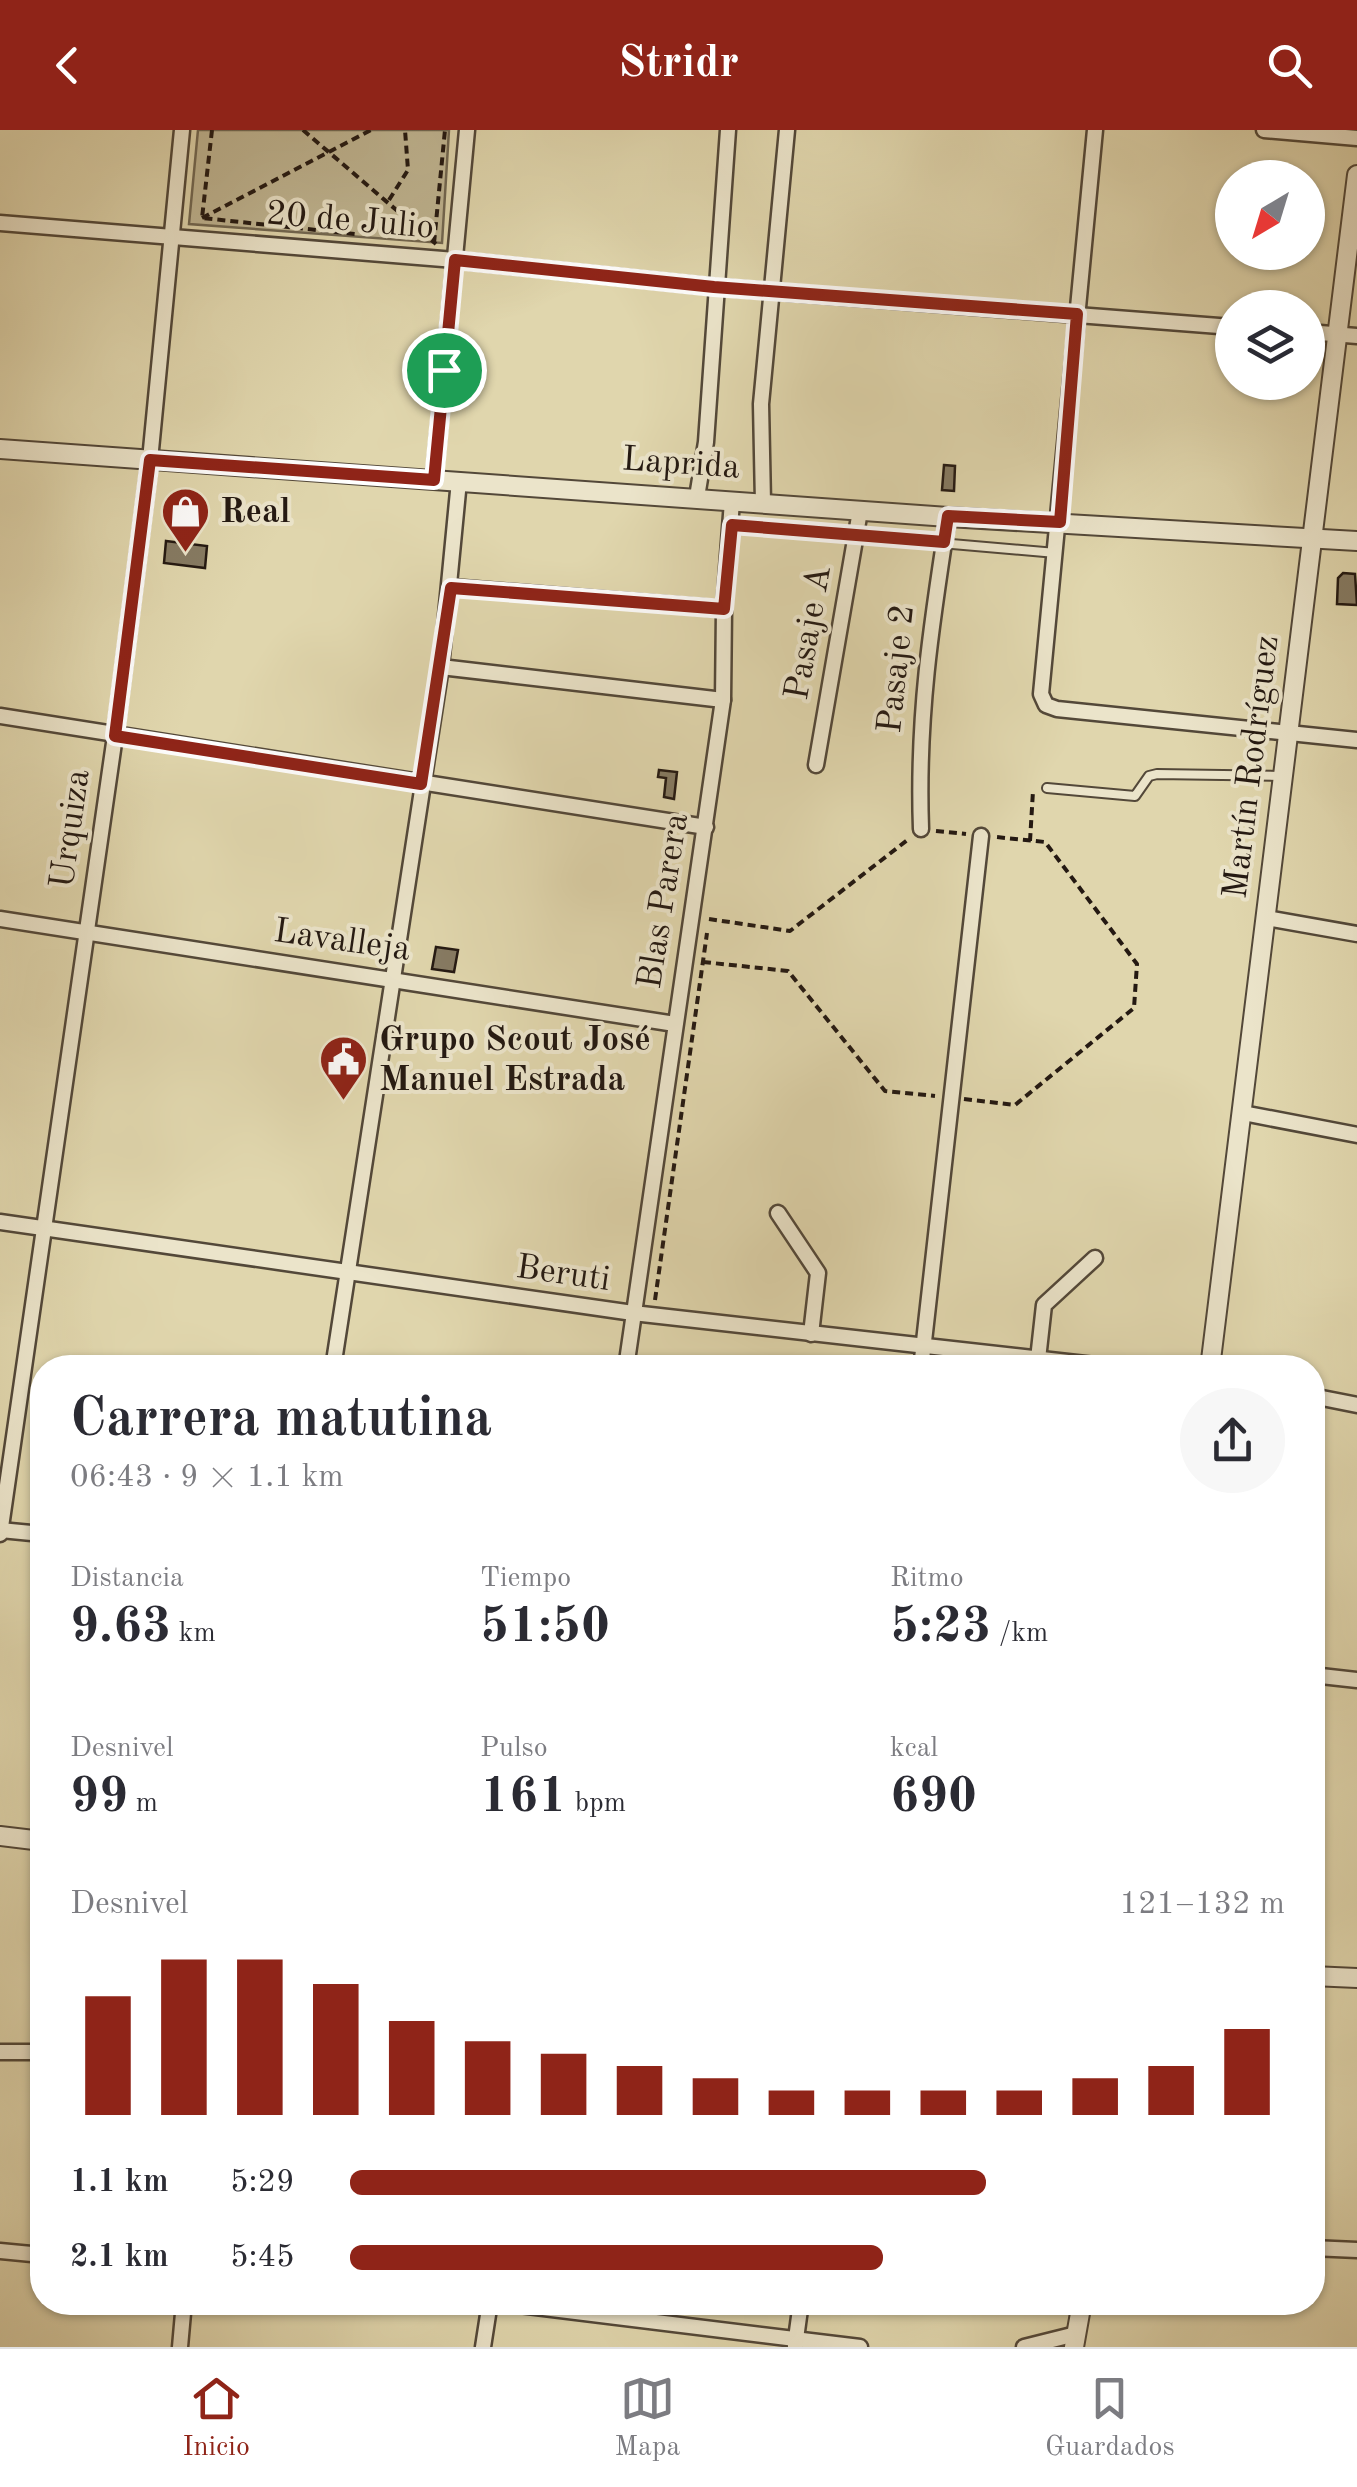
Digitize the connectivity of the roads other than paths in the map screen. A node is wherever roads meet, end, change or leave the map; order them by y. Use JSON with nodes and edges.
{"nodes":[{"id":1,"x":182,"y":130,"type":"edge"},
{"id":2,"x":467,"y":130,"type":"edge"},
{"id":3,"x":728,"y":130,"type":"edge"},
{"id":4,"x":787,"y":130,"type":"edge"},
{"id":5,"x":1094,"y":130,"type":"edge"},
{"id":6,"x":1264,"y":130,"type":"edge"},
{"id":7,"x":1357,"y":138,"type":"edge"},
{"id":8,"x":1357,"y":174,"type":"edge"},
{"id":9,"x":0,"y":223,"type":"edge"},
{"id":10,"x":174,"y":237,"type":"junction"},
{"id":11,"x":455,"y":260,"type":"junction"},
{"id":12,"x":714,"y":287,"type":"junction"},
{"id":13,"x":772,"y":290,"type":"junction"},
{"id":14,"x":1077,"y":314,"type":"junction"},
{"id":15,"x":1215,"y":325,"type":"edge"},
{"id":16,"x":1348,"y":335,"type":"edge"},
{"id":17,"x":0,"y":449,"type":"edge"},
{"id":18,"x":150,"y":460,"type":"junction"},
{"id":19,"x":434,"y":480,"type":"junction"},
{"id":20,"x":460,"y":482,"type":"junction"},
{"id":21,"x":696,"y":498,"type":"junction"},
{"id":22,"x":732,"y":501,"type":"junction"},
{"id":23,"x":763,"y":503,"type":"junction"},
{"id":24,"x":860,"y":510,"type":"junction"},
{"id":25,"x":948,"y":516,"type":"junction"},
{"id":26,"x":1060,"y":522,"type":"junction"},
{"id":27,"x":732,"y":525,"type":"junction"},
{"id":28,"x":856,"y":535,"type":"junction"},
{"id":29,"x":1313,"y":538,"type":"junction"},
{"id":30,"x":1357,"y":541,"type":"edge"},
{"id":31,"x":944,"y":542,"type":"junction"},
{"id":32,"x":1056,"y":554,"type":"junction"},
{"id":33,"x":451,"y":588,"type":"junction"},
{"id":34,"x":724,"y":609,"type":"junction"},
{"id":35,"x":441,"y":667,"type":"junction"},
{"id":36,"x":723,"y":700,"type":"junction"},
{"id":37,"x":0,"y":716,"type":"edge"},
{"id":38,"x":1289,"y":730,"type":"junction"},
{"id":39,"x":115,"y":736,"type":"junction"},
{"id":40,"x":1357,"y":740,"type":"edge"},
{"id":41,"x":816,"y":766,"type":"dead end"},
{"id":42,"x":1284,"y":776,"type":"junction"},
{"id":43,"x":421,"y":784,"type":"junction"},
{"id":44,"x":1047,"y":788,"type":"dead end"},
{"id":45,"x":706,"y":827,"type":"junction"},
{"id":46,"x":921,"y":829,"type":"road end"},
{"id":47,"x":981,"y":836,"type":"road end"},
{"id":48,"x":1267,"y":918,"type":"junction"},
{"id":49,"x":0,"y":919,"type":"edge"},
{"id":50,"x":86,"y":934,"type":"junction"},
{"id":51,"x":1357,"y":934,"type":"edge"},
{"id":52,"x":392,"y":978,"type":"junction"},
{"id":53,"x":675,"y":1024,"type":"junction"},
{"id":54,"x":1243,"y":1113,"type":"junction"},
{"id":55,"x":1357,"y":1135,"type":"edge"},
{"id":56,"x":778,"y":1213,"type":"dead end"},
{"id":57,"x":0,"y":1222,"type":"edge"},
{"id":58,"x":42,"y":1230,"type":"junction"},
{"id":59,"x":1095,"y":1258,"type":"dead end"},
{"id":60,"x":346,"y":1275,"type":"junction"},
{"id":61,"x":633,"y":1313,"type":"junction"},
{"id":62,"x":811,"y":1334,"type":"junction"},
{"id":63,"x":923,"y":1347,"type":"junction"},
{"id":64,"x":335,"y":1355,"type":"edge"},
{"id":65,"x":628,"y":1355,"type":"edge"},
{"id":66,"x":922,"y":1355,"type":"edge"},
{"id":67,"x":1000,"y":1355,"type":"edge"},
{"id":68,"x":1038,"y":1355,"type":"edge"},
{"id":69,"x":1212,"y":1355,"type":"edge"},
{"id":70,"x":1325,"y":1399,"type":"edge"},
{"id":71,"x":1357,"y":1405,"type":"edge"},
{"id":72,"x":0,"y":1531,"type":"edge"},
{"id":73,"x":30,"y":1533,"type":"edge"},
{"id":74,"x":1325,"y":1676,"type":"edge"},
{"id":75,"x":1357,"y":1680,"type":"edge"},
{"id":76,"x":0,"y":1836,"type":"edge"},
{"id":77,"x":30,"y":1840,"type":"edge"},
{"id":78,"x":1325,"y":1977,"type":"edge"},
{"id":79,"x":1357,"y":1978,"type":"edge"},
{"id":80,"x":0,"y":2052,"type":"edge"},
{"id":81,"x":30,"y":2052,"type":"edge"},
{"id":82,"x":1325,"y":2249,"type":"edge"},
{"id":83,"x":1357,"y":2250,"type":"edge"},
{"id":84,"x":0,"y":2251,"type":"edge"},
{"id":85,"x":30,"y":2255,"type":"edge"},
{"id":86,"x":183,"y":2315,"type":"edge"},
{"id":87,"x":489,"y":2315,"type":"edge"},
{"id":88,"x":588,"y":2315,"type":"edge"},
{"id":89,"x":799,"y":2315,"type":"edge"},
{"id":90,"x":1080,"y":2315,"type":"edge"},
{"id":91,"x":1076,"y":2341,"type":"edge"},
{"id":92,"x":795,"y":2343,"type":"edge"},
{"id":93,"x":180,"y":2347,"type":"edge"},
{"id":94,"x":483,"y":2347,"type":"edge"},
{"id":95,"x":860,"y":2347,"type":"edge"},
{"id":96,"x":1024,"y":2347,"type":"edge"}],
"edges":[{"from":1,"to":10,"type":"street","name":"Urquiza"},
{"from":2,"to":11,"type":"street"},
{"from":3,"to":12,"type":"street"},
{"from":4,"to":13,"type":"street"},
{"from":5,"to":14,"type":"street"},
{"from":6,"to":7,"type":"street"},
{"from":8,"to":16,"type":"street","name":"Martín Rodríguez"},
{"from":9,"to":10,"type":"street","name":"20 de Julio"},
{"from":10,"to":11,"type":"street","name":"20 de Julio"},
{"from":10,"to":18,"type":"street","name":"Urquiza"},
{"from":11,"to":12,"type":"street","name":"20 de Julio"},
{"from":11,"to":19,"type":"street"},
{"from":12,"to":13,"type":"street","name":"20 de Julio"},
{"from":12,"to":21,"type":"street"},
{"from":13,"to":14,"type":"street","name":"20 de Julio"},
{"from":13,"to":23,"type":"street"},
{"from":14,"to":15,"type":"street","name":"20 de Julio"},
{"from":14,"to":26,"type":"street"},
{"from":16,"to":29,"type":"street","name":"Martín Rodríguez"},
{"from":17,"to":18,"type":"street","name":"Laprida"},
{"from":18,"to":19,"type":"street","name":"Laprida"},
{"from":18,"to":39,"type":"street","name":"Urquiza"},
{"from":19,"to":20,"type":"street","name":"Laprida"},
{"from":20,"to":21,"type":"street","name":"Laprida"},
{"from":20,"to":33,"type":"street"},
{"from":21,"to":22,"type":"street","name":"Laprida"},
{"from":22,"to":23,"type":"street","name":"Laprida"},
{"from":22,"to":27,"type":"street","name":"Blas Parera"},
{"from":23,"to":24,"type":"street","name":"Laprida"},
{"from":24,"to":25,"type":"street","name":"Laprida"},
{"from":24,"to":28,"type":"street","name":"Pasaje A"},
{"from":25,"to":26,"type":"street","name":"Laprida"},
{"from":25,"to":31,"type":"street","name":"Pasaje 2"},
{"from":26,"to":29,"type":"street","name":"Laprida"},
{"from":26,"to":32,"type":"street"},
{"from":27,"to":28,"type":"lane"},
{"from":27,"to":34,"type":"street","name":"Blas Parera"},
{"from":28,"to":31,"type":"lane"},
{"from":28,"to":41,"type":"street","name":"Pasaje A"},
{"from":29,"to":30,"type":"street","name":"Laprida"},
{"from":29,"to":38,"type":"street","name":"Martín Rodríguez"},
{"from":31,"to":32,"type":"lane"},
{"from":31,"to":46,"type":"street","name":"Pasaje 2"},
{"from":32,"to":38,"type":"street"},
{"from":33,"to":34,"type":"street"},
{"from":33,"to":35,"type":"street"},
{"from":34,"to":36,"type":"street","name":"Blas Parera"},
{"from":35,"to":36,"type":"street"},
{"from":35,"to":43,"type":"street"},
{"from":36,"to":45,"type":"street","name":"Blas Parera"},
{"from":37,"to":39,"type":"street"},
{"from":38,"to":40,"type":"street"},
{"from":38,"to":42,"type":"street","name":"Martín Rodríguez"},
{"from":39,"to":43,"type":"street"},
{"from":39,"to":50,"type":"street","name":"Urquiza"},
{"from":42,"to":44,"type":"lane"},
{"from":42,"to":48,"type":"street","name":"Martín Rodríguez"},
{"from":43,"to":45,"type":"street"},
{"from":43,"to":52,"type":"street"},
{"from":45,"to":53,"type":"street","name":"Blas Parera"},
{"from":47,"to":63,"type":"street"},
{"from":48,"to":51,"type":"street"},
{"from":48,"to":54,"type":"street","name":"Martín Rodríguez"},
{"from":49,"to":50,"type":"street","name":"Lavalleja"},
{"from":50,"to":52,"type":"street","name":"Lavalleja"},
{"from":50,"to":58,"type":"street","name":"Urquiza"},
{"from":52,"to":53,"type":"street","name":"Lavalleja"},
{"from":52,"to":60,"type":"street"},
{"from":53,"to":61,"type":"street","name":"Blas Parera"},
{"from":54,"to":55,"type":"street"},
{"from":54,"to":69,"type":"street","name":"Martín Rodríguez"},
{"from":56,"to":62,"type":"street"},
{"from":57,"to":58,"type":"street","name":"Beruti"},
{"from":58,"to":60,"type":"street","name":"Beruti"},
{"from":58,"to":72,"type":"street","name":"Urquiza"},
{"from":59,"to":68,"type":"street"},
{"from":60,"to":61,"type":"street","name":"Beruti"},
{"from":60,"to":64,"type":"street"},
{"from":61,"to":62,"type":"street","name":"Beruti"},
{"from":61,"to":65,"type":"street","name":"Blas Parera"},
{"from":62,"to":63,"type":"street","name":"Beruti"},
{"from":63,"to":66,"type":"street"},
{"from":63,"to":67,"type":"street","name":"Beruti"},
{"from":70,"to":71,"type":"street"},
{"from":72,"to":73,"type":"street"},
{"from":74,"to":75,"type":"street"},
{"from":76,"to":77,"type":"street"},
{"from":78,"to":79,"type":"street"},
{"from":80,"to":81,"type":"street"},
{"from":82,"to":83,"type":"street"},
{"from":84,"to":85,"type":"street"},
{"from":86,"to":93,"type":"street"},
{"from":87,"to":94,"type":"street"},
{"from":88,"to":92,"type":"street"},
{"from":89,"to":92,"type":"street"},
{"from":90,"to":91,"type":"street"},
{"from":91,"to":96,"type":"street"},
{"from":92,"to":95,"type":"street"}]}
